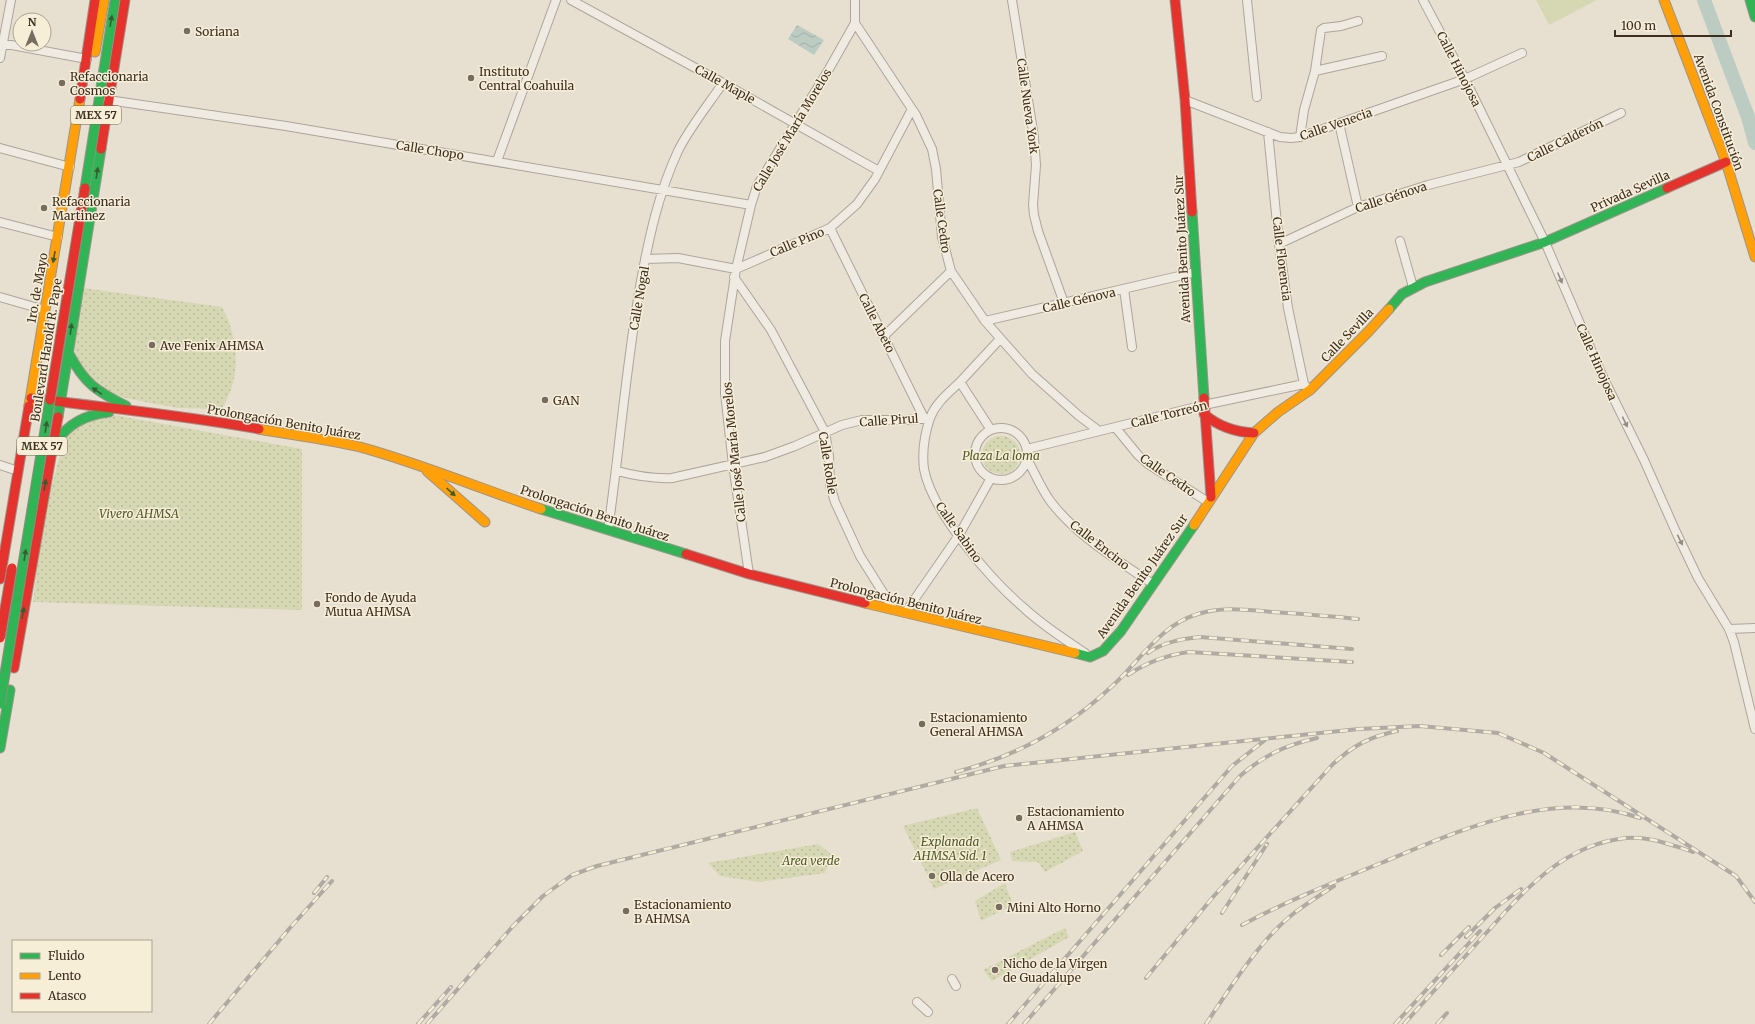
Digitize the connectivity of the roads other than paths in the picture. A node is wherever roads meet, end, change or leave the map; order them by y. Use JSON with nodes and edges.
{"nodes":[{"id":1,"x":11,"y":0,"type":"edge"},
{"id":2,"x":95,"y":0,"type":"edge"},
{"id":3,"x":104,"y":0,"type":"edge"},
{"id":4,"x":115,"y":0,"type":"edge"},
{"id":5,"x":556,"y":0,"type":"edge"},
{"id":6,"x":571,"y":0,"type":"edge"},
{"id":7,"x":855,"y":0,"type":"edge"},
{"id":8,"x":1012,"y":0,"type":"edge"},
{"id":9,"x":1175,"y":0,"type":"edge"},
{"id":10,"x":1247,"y":0,"type":"edge"},
{"id":11,"x":1423,"y":0,"type":"edge"},
{"id":12,"x":1664,"y":0,"type":"edge"},
{"id":13,"x":1750,"y":0,"type":"edge"},
{"id":14,"x":124,"y":3,"type":"edge"},
{"id":15,"x":1755,"y":17,"type":"edge"},
{"id":16,"x":1358,"y":21,"type":"dead end"},
{"id":17,"x":855,"y":23,"type":"junction"},
{"id":18,"x":1,"y":44,"type":"edge"},
{"id":19,"x":1522,"y":53,"type":"dead end"},
{"id":20,"x":1382,"y":56,"type":"dead end"},
{"id":21,"x":0,"y":58,"type":"edge"},
{"id":22,"x":87,"y":59,"type":"junction"},
{"id":23,"x":1315,"y":71,"type":"junction"},
{"id":24,"x":1465,"y":79,"type":"junction"},
{"id":25,"x":723,"y":83,"type":"junction"},
{"id":26,"x":1257,"y":96,"type":"dead end"},
{"id":27,"x":108,"y":100,"type":"junction"},
{"id":28,"x":1185,"y":100,"type":"junction"},
{"id":29,"x":912,"y":109,"type":"junction"},
{"id":30,"x":1621,"y":113,"type":"dead end"},
{"id":31,"x":796,"y":123,"type":"junction"},
{"id":32,"x":1339,"y":123,"type":"junction"},
{"id":33,"x":1268,"y":132,"type":"junction"},
{"id":34,"x":1300,"y":137,"type":"junction"},
{"id":35,"x":83,"y":140,"type":"dead end"},
{"id":36,"x":0,"y":148,"type":"edge"},
{"id":37,"x":497,"y":161,"type":"junction"},
{"id":38,"x":1726,"y":162,"type":"junction"},
{"id":39,"x":79,"y":163,"type":"dead end"},
{"id":40,"x":1508,"y":166,"type":"junction"},
{"id":41,"x":70,"y":167,"type":"junction"},
{"id":42,"x":879,"y":171,"type":"junction"},
{"id":43,"x":80,"y":187,"type":"junction"},
{"id":44,"x":662,"y":190,"type":"junction"},
{"id":45,"x":750,"y":205,"type":"junction"},
{"id":46,"x":1358,"y":207,"type":"junction"},
{"id":47,"x":0,"y":222,"type":"edge"},
{"id":48,"x":830,"y":228,"type":"junction"},
{"id":49,"x":58,"y":237,"type":"junction"},
{"id":50,"x":1400,"y":240,"type":"dead end"},
{"id":51,"x":1545,"y":242,"type":"junction"},
{"id":52,"x":1279,"y":244,"type":"junction"},
{"id":53,"x":1755,"y":257,"type":"edge"},
{"id":54,"x":645,"y":259,"type":"junction"},
{"id":55,"x":951,"y":271,"type":"junction"},
{"id":56,"x":1196,"y":272,"type":"junction"},
{"id":57,"x":735,"y":273,"type":"junction"},
{"id":58,"x":59,"y":287,"type":"dead end"},
{"id":59,"x":1413,"y":287,"type":"junction"},
{"id":60,"x":1124,"y":289,"type":"junction"},
{"id":61,"x":0,"y":297,"type":"edge"},
{"id":62,"x":1064,"y":303,"type":"junction"},
{"id":63,"x":45,"y":310,"type":"junction"},
{"id":64,"x":985,"y":321,"type":"junction"},
{"id":65,"x":884,"y":336,"type":"junction"},
{"id":66,"x":1000,"y":339,"type":"junction"},
{"id":67,"x":1132,"y":347,"type":"dead end"},
{"id":68,"x":68,"y":352,"type":"junction"},
{"id":69,"x":960,"y":382,"type":"junction"},
{"id":70,"x":1307,"y":387,"type":"junction"},
{"id":71,"x":42,"y":389,"type":"dead end"},
{"id":72,"x":31,"y":398,"type":"junction"},
{"id":73,"x":61,"y":402,"type":"junction"},
{"id":74,"x":1204,"y":409,"type":"junction"},
{"id":75,"x":135,"y":410,"type":"junction"},
{"id":76,"x":38,"y":412,"type":"dead end"},
{"id":77,"x":927,"y":418,"type":"junction"},
{"id":78,"x":1115,"y":427,"type":"junction"},
{"id":79,"x":991,"y":430,"type":"junction"},
{"id":80,"x":1099,"y":431,"type":"junction"},
{"id":81,"x":825,"y":432,"type":"junction"},
{"id":82,"x":1254,"y":433,"type":"junction"},
{"id":83,"x":1027,"y":449,"type":"junction"},
{"id":84,"x":52,"y":450,"type":"junction"},
{"id":85,"x":1027,"y":459,"type":"junction"},
{"id":86,"x":0,"y":465,"type":"edge"},
{"id":87,"x":733,"y":465,"type":"junction"},
{"id":88,"x":422,"y":466,"type":"junction"},
{"id":89,"x":18,"y":471,"type":"junction"},
{"id":90,"x":617,"y":471,"type":"junction"},
{"id":91,"x":991,"y":478,"type":"junction"},
{"id":92,"x":1210,"y":500,"type":"junction"},
{"id":93,"x":485,"y":522,"type":"dead end"},
{"id":94,"x":608,"y":530,"type":"junction"},
{"id":95,"x":4,"y":531,"type":"edge"},
{"id":96,"x":959,"y":535,"type":"junction"},
{"id":97,"x":13,"y":560,"type":"dead end"},
{"id":98,"x":749,"y":574,"type":"junction"},
{"id":99,"x":0,"y":579,"type":"edge"},
{"id":100,"x":1153,"y":584,"type":"junction"},
{"id":101,"x":894,"y":610,"type":"junction"},
{"id":102,"x":905,"y":613,"type":"junction"},
{"id":103,"x":0,"y":626,"type":"edge"},
{"id":104,"x":1755,"y":628,"type":"edge"},
{"id":105,"x":20,"y":629,"type":"junction"},
{"id":106,"x":1729,"y":629,"type":"junction"},
{"id":107,"x":0,"y":638,"type":"edge"},
{"id":108,"x":1090,"y":657,"type":"junction"},
{"id":109,"x":0,"y":704,"type":"edge"},
{"id":110,"x":1755,"y":729,"type":"edge"},
{"id":111,"x":0,"y":748,"type":"edge"},
{"id":112,"x":917,"y":1002,"type":"dead end"},
{"id":113,"x":928,"y":1012,"type":"dead end"}],
"edges":[{"from":1,"to":18,"type":"street"},
{"from":2,"to":22,"type":"main road","name":"1ro. de Mayo"},
{"from":3,"to":35,"type":"main road","number":"MEX 57"},
{"from":43,"to":4,"type":"main road","name":"Boulevard Harold R. Pape","number":"MEX 57","one_way":true},
{"from":5,"to":37,"type":"street"},
{"from":6,"to":25,"type":"street","name":"Calle Maple"},
{"from":7,"to":17,"type":"street","name":"Calle José María Morelos"},
{"from":8,"to":62,"type":"street","name":"Calle Nueva York"},
{"from":9,"to":28,"type":"main road","name":"Avenida Benito Juárez Sur"},
{"from":10,"to":26,"type":"street"},
{"from":11,"to":24,"type":"street","name":"Calle Hinojosa"},
{"from":12,"to":38,"type":"main road","name":"Avenida Constitución"},
{"from":13,"to":15,"type":"main road"},
{"from":14,"to":27,"type":"main road"},
{"from":16,"to":23,"type":"street"},
{"from":17,"to":29,"type":"street","name":"Calle Cedro"},
{"from":17,"to":31,"type":"street","name":"Calle José María Morelos"},
{"from":18,"to":21,"type":"street"},
{"from":18,"to":22,"type":"street"},
{"from":19,"to":24,"type":"street","name":"Calle Venecia"},
{"from":20,"to":23,"type":"street"},
{"from":22,"to":41,"type":"main road","name":"1ro. de Mayo"},
{"from":23,"to":34,"type":"street"},
{"from":24,"to":32,"type":"street","name":"Calle Venecia"},
{"from":24,"to":40,"type":"street","name":"Calle Hinojosa"},
{"from":25,"to":31,"type":"street","name":"Calle Maple"},
{"from":25,"to":44,"type":"street","name":"Calle Nogal"},
{"from":27,"to":37,"type":"street","name":"Calle Chopo"},
{"from":68,"to":27,"type":"main road","one_way":true},
{"from":28,"to":33,"type":"street","name":"Calle Venecia"},
{"from":28,"to":56,"type":"main road","name":"Avenida Benito Juárez Sur"},
{"from":29,"to":42,"type":"street","name":"Calle Pino"},
{"from":29,"to":55,"type":"street","name":"Calle Cedro"},
{"from":30,"to":40,"type":"street","name":"Calle Calderón"},
{"from":31,"to":42,"type":"street","name":"Calle Maple"},
{"from":31,"to":45,"type":"street","name":"Calle José María Morelos"},
{"from":32,"to":34,"type":"street","name":"Calle Venecia"},
{"from":32,"to":46,"type":"street"},
{"from":33,"to":34,"type":"street","name":"Calle Venecia"},
{"from":33,"to":52,"type":"street","name":"Calle Florencia"},
{"from":36,"to":41,"type":"street"},
{"from":37,"to":44,"type":"street","name":"Calle Chopo"},
{"from":38,"to":51,"type":"main road","name":"Privada Sevilla"},
{"from":38,"to":53,"type":"main road","name":"Avenida Constitución"},
{"from":39,"to":43,"type":"main road","name":"Boulevard Harold R. Pape","number":"MEX 57"},
{"from":40,"to":46,"type":"street","name":"Calle Génova"},
{"from":40,"to":51,"type":"street","name":"Calle Hinojosa"},
{"from":41,"to":49,"type":"main road","name":"1ro. de Mayo"},
{"from":42,"to":48,"type":"street","name":"Calle Pino"},
{"from":43,"to":58,"type":"main road","name":"Boulevard Harold R. Pape","number":"MEX 57"},
{"from":109,"to":43,"type":"main road","name":"Boulevard Harold R. Pape","number":"MEX 57","one_way":true,"bridge":true},
{"from":44,"to":45,"type":"street","name":"Calle Chopo"},
{"from":44,"to":54,"type":"street","name":"Calle Nogal"},
{"from":45,"to":57,"type":"street","name":"Calle José María Morelos"},
{"from":46,"to":52,"type":"street","name":"Calle Génova"},
{"from":47,"to":49,"type":"street"},
{"from":48,"to":57,"type":"street","name":"Calle Pino"},
{"from":48,"to":65,"type":"street","name":"Calle Abeto"},
{"from":49,"to":63,"type":"main road","name":"1ro. de Mayo","one_way":true},
{"from":50,"to":59,"type":"street"},
{"from":51,"to":59,"type":"main road","name":"Calle Sevilla"},
{"from":51,"to":106,"type":"street","name":"Calle Hinojosa","one_way":true},
{"from":52,"to":70,"type":"street","name":"Calle Florencia"},
{"from":54,"to":57,"type":"street"},
{"from":54,"to":90,"type":"street","name":"Calle Nogal"},
{"from":55,"to":64,"type":"street","name":"Calle Cedro"},
{"from":55,"to":65,"type":"street"},
{"from":56,"to":60,"type":"street","name":"Calle Génova"},
{"from":56,"to":74,"type":"main road","name":"Avenida Benito Juárez Sur"},
{"from":57,"to":81,"type":"street","name":"Calle Roble"},
{"from":57,"to":87,"type":"street","name":"Calle José María Morelos"},
{"from":59,"to":70,"type":"main road","name":"Calle Sevilla"},
{"from":60,"to":62,"type":"street","name":"Calle Génova"},
{"from":60,"to":67,"type":"street"},
{"from":61,"to":63,"type":"street"},
{"from":62,"to":64,"type":"street","name":"Calle Génova"},
{"from":63,"to":72,"type":"main road","name":"1ro. de Mayo"},
{"from":64,"to":66,"type":"street","name":"Calle Cedro"},
{"from":65,"to":77,"type":"street","name":"Calle Abeto"},
{"from":66,"to":69,"type":"street","name":"Calle Sabino"},
{"from":66,"to":80,"type":"street","name":"Calle Cedro"},
{"from":68,"to":73,"type":"main road"},
{"from":75,"to":68,"type":"main road","one_way":true},
{"from":69,"to":77,"type":"street","name":"Calle Sabino"},
{"from":69,"to":79,"type":"street"},
{"from":70,"to":74,"type":"street","name":"Calle Torreón"},
{"from":70,"to":82,"type":"main road","name":"Calle Sevilla"},
{"from":71,"to":76,"type":"main road","name":"Boulevard Harold R. Pape"},
{"from":72,"to":73,"type":"main road","name":"Prolongación Benito Juárez"},
{"from":72,"to":89,"type":"main road","name":"1ro. de Mayo"},
{"from":73,"to":75,"type":"main road","name":"Prolongación Benito Juárez"},
{"from":73,"to":84,"type":"main road"},
{"from":74,"to":78,"type":"street","name":"Calle Torreón"},
{"from":74,"to":82,"type":"main road"},
{"from":74,"to":92,"type":"main road","name":"Avenida Benito Juárez Sur"},
{"from":75,"to":84,"type":"main road"},
{"from":75,"to":88,"type":"main road","name":"Prolongación Benito Juárez"},
{"from":77,"to":81,"type":"street","name":"Calle Pirul"},
{"from":77,"to":96,"type":"street","name":"Calle Sabino"},
{"from":78,"to":80,"type":"street","name":"Calle Torreón"},
{"from":78,"to":92,"type":"street","name":"Calle Cedro"},
{"from":79,"to":83,"type":"street"},
{"from":79,"to":91,"type":"street"},
{"from":80,"to":83,"type":"street","name":"Calle Torreón"},
{"from":81,"to":87,"type":"street","name":"Calle Pirul"},
{"from":81,"to":101,"type":"street","name":"Calle Roble"},
{"from":82,"to":92,"type":"main road","name":"Calle Sevilla"},
{"from":83,"to":85,"type":"street"},
{"from":105,"to":84,"type":"main road","one_way":true},
{"from":85,"to":91,"type":"street"},
{"from":85,"to":100,"type":"street","name":"Calle Encino"},
{"from":86,"to":89,"type":"street"},
{"from":87,"to":90,"type":"street","name":"Calle Pirul"},
{"from":87,"to":98,"type":"street","name":"Calle José María Morelos"},
{"from":88,"to":93,"type":"main road","one_way":true},
{"from":88,"to":94,"type":"main road","name":"Prolongación Benito Juárez"},
{"from":89,"to":95,"type":"main road","name":"1ro. de Mayo"},
{"from":90,"to":94,"type":"street","name":"Calle Nogal"},
{"from":91,"to":96,"type":"street"},
{"from":92,"to":100,"type":"main road","name":"Avenida Benito Juárez Sur"},
{"from":94,"to":98,"type":"main road","name":"Prolongación Benito Juárez"},
{"from":95,"to":99,"type":"main road","name":"1ro. de Mayo"},
{"from":96,"to":102,"type":"street"},
{"from":96,"to":108,"type":"street","name":"Calle Sabino"},
{"from":97,"to":107,"type":"main road","bridge":true},
{"from":98,"to":101,"type":"main road","name":"Prolongación Benito Juárez"},
{"from":100,"to":108,"type":"main road","name":"Avenida Benito Juárez Sur"},
{"from":101,"to":102,"type":"main road","name":"Prolongación Benito Juárez"},
{"from":102,"to":108,"type":"main road","name":"Prolongación Benito Juárez"},
{"from":103,"to":105,"type":"main road"},
{"from":104,"to":106,"type":"street"},
{"from":105,"to":111,"type":"main road"},
{"from":106,"to":110,"type":"street","name":"Calle Hinojosa"},
{"from":112,"to":113,"type":"street"}]}
